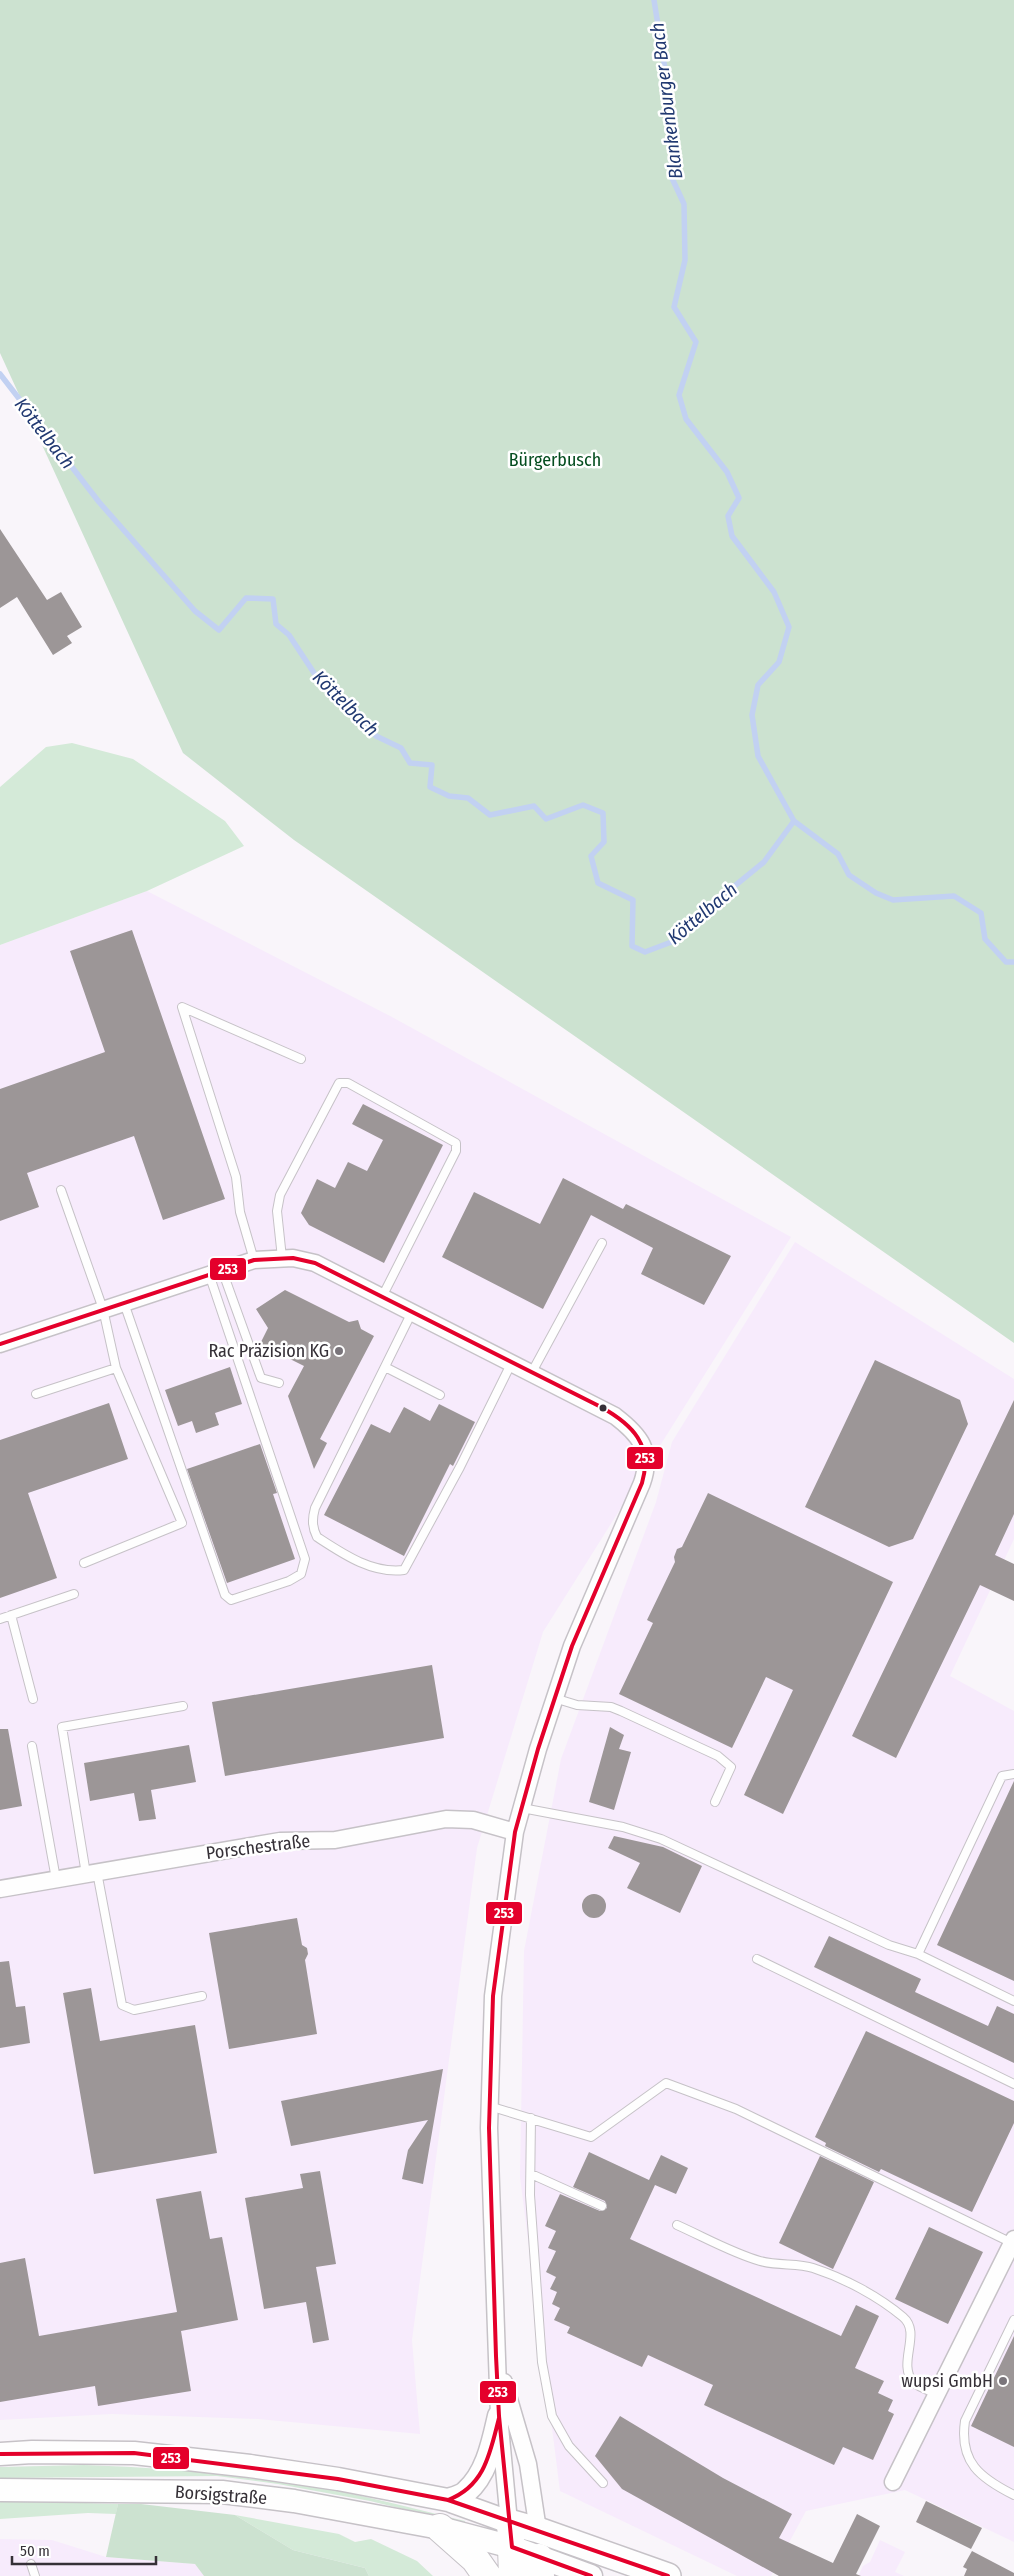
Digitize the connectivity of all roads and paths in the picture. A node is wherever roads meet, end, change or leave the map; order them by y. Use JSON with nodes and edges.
{"nodes":[{"id":1,"x":302,"y":1059,"type":"dead end"},
{"id":2,"x":61,"y":1190,"type":"dead end"},
{"id":3,"x":602,"y":1243,"type":"dead end"},
{"id":4,"x":282,"y":1258,"type":"junction"},
{"id":5,"x":254,"y":1260,"type":"junction"},
{"id":6,"x":215,"y":1272,"type":"junction"},
{"id":7,"x":382,"y":1297,"type":"junction"},
{"id":8,"x":124,"y":1302,"type":"junction"},
{"id":9,"x":103,"y":1309,"type":"junction"},
{"id":10,"x":412,"y":1312,"type":"junction"},
{"id":11,"x":0,"y":1344,"type":"edge"},
{"id":12,"x":512,"y":1362,"type":"junction"},
{"id":13,"x":385,"y":1367,"type":"junction"},
{"id":14,"x":116,"y":1368,"type":"junction"},
{"id":15,"x":532,"y":1372,"type":"junction"},
{"id":16,"x":279,"y":1383,"type":"dead end"},
{"id":17,"x":36,"y":1394,"type":"dead end"},
{"id":18,"x":440,"y":1395,"type":"dead end"},
{"id":19,"x":84,"y":1563,"type":"dead end"},
{"id":20,"x":74,"y":1594,"type":"dead end"},
{"id":21,"x":11,"y":1615,"type":"junction"},
{"id":22,"x":0,"y":1619,"type":"edge"},
{"id":23,"x":554,"y":1698,"type":"junction"},
{"id":24,"x":34,"y":1699,"type":"dead end"},
{"id":25,"x":183,"y":1706,"type":"dead end"},
{"id":26,"x":32,"y":1746,"type":"dead end"},
{"id":27,"x":1014,"y":1774,"type":"edge"},
{"id":28,"x":715,"y":1802,"type":"dead end"},
{"id":29,"x":522,"y":1808,"type":"junction"},
{"id":30,"x":515,"y":1832,"type":"junction"},
{"id":31,"x":91,"y":1873,"type":"junction"},
{"id":32,"x":56,"y":1879,"type":"junction"},
{"id":33,"x":0,"y":1889,"type":"edge"},
{"id":34,"x":918,"y":1954,"type":"junction"},
{"id":35,"x":757,"y":1960,"type":"dead end"},
{"id":36,"x":202,"y":1996,"type":"dead end"},
{"id":37,"x":1014,"y":2001,"type":"edge"},
{"id":38,"x":1014,"y":2084,"type":"edge"},
{"id":39,"x":490,"y":2106,"type":"junction"},
{"id":40,"x":531,"y":2118,"type":"junction"},
{"id":41,"x":530,"y":2174,"type":"junction"},
{"id":42,"x":602,"y":2206,"type":"dead end"},
{"id":43,"x":676,"y":2225,"type":"dead end"},
{"id":44,"x":1013,"y":2241,"type":"edge"},
{"id":45,"x":1014,"y":2320,"type":"edge"},
{"id":46,"x":496,"y":2356,"type":"junction"},
{"id":47,"x":937,"y":2394,"type":"junction"},
{"id":48,"x":499,"y":2416,"type":"junction"},
{"id":49,"x":0,"y":2454,"type":"edge"},
{"id":50,"x":894,"y":2482,"type":"dead end"},
{"id":51,"x":603,"y":2483,"type":"dead end"},
{"id":52,"x":0,"y":2490,"type":"edge"},
{"id":53,"x":1014,"y":2495,"type":"edge"},
{"id":54,"x":448,"y":2500,"type":"junction"},
{"id":55,"x":440,"y":2528,"type":"junction"},
{"id":56,"x":538,"y":2530,"type":"junction"},
{"id":57,"x":511,"y":2535,"type":"junction"},
{"id":58,"x":31,"y":2564,"type":"dead end"},
{"id":59,"x":548,"y":2567,"type":"edge"},
{"id":60,"x":35,"y":2576,"type":"edge"},
{"id":61,"x":486,"y":2576,"type":"edge"},
{"id":62,"x":513,"y":2576,"type":"edge"},
{"id":63,"x":591,"y":2576,"type":"edge"},
{"id":64,"x":668,"y":2576,"type":"edge"}],
"edges":[{"from":1,"to":5,"type":"lane"},
{"from":2,"to":9,"type":"lane"},
{"from":3,"to":15,"type":"lane"},
{"from":4,"to":5,"type":"street"},
{"from":4,"to":7,"type":"street"},
{"from":4,"to":7,"type":"lane"},
{"from":5,"to":6,"type":"street"},
{"from":6,"to":8,"type":"street"},
{"from":6,"to":8,"type":"lane"},
{"from":6,"to":16,"type":"lane"},
{"from":7,"to":10,"type":"street"},
{"from":8,"to":9,"type":"street"},
{"from":9,"to":11,"type":"street"},
{"from":9,"to":14,"type":"lane"},
{"from":10,"to":12,"type":"street"},
{"from":10,"to":13,"type":"lane"},
{"from":12,"to":13,"type":"lane"},
{"from":12,"to":15,"type":"street"},
{"from":13,"to":18,"type":"lane"},
{"from":14,"to":17,"type":"lane"},
{"from":14,"to":19,"type":"lane"},
{"from":15,"to":23,"type":"street"},
{"from":20,"to":21,"type":"lane"},
{"from":21,"to":22,"type":"lane"},
{"from":21,"to":24,"type":"lane"},
{"from":23,"to":28,"type":"lane"},
{"from":23,"to":29,"type":"street"},
{"from":25,"to":31,"type":"lane"},
{"from":26,"to":32,"type":"lane"},
{"from":27,"to":34,"type":"lane"},
{"from":29,"to":30,"type":"street"},
{"from":29,"to":34,"type":"lane"},
{"from":30,"to":31,"type":"street","name":"Porschestraße"},
{"from":30,"to":39,"type":"street"},
{"from":31,"to":32,"type":"street","name":"Porschestraße"},
{"from":31,"to":36,"type":"lane"},
{"from":32,"to":33,"type":"street","name":"Porschestraße"},
{"from":34,"to":37,"type":"lane"},
{"from":35,"to":38,"type":"lane"},
{"from":39,"to":40,"type":"lane"},
{"from":39,"to":46,"type":"street"},
{"from":40,"to":41,"type":"lane"},
{"from":40,"to":44,"type":"lane"},
{"from":41,"to":42,"type":"lane"},
{"from":41,"to":51,"type":"lane"},
{"from":43,"to":47,"type":"lane"},
{"from":44,"to":47,"type":"street"},
{"from":45,"to":53,"type":"lane"},
{"from":46,"to":48,"type":"street"},
{"from":46,"to":56,"type":"street"},
{"from":47,"to":50,"type":"street"},
{"from":48,"to":54,"type":"main road"},
{"from":48,"to":57,"type":"street"},
{"from":49,"to":54,"type":"main road","name":"Borsigstraße"},
{"from":52,"to":55,"type":"main road","name":"Borsigstraße"},
{"from":54,"to":57,"type":"main road","name":"Borsigstraße"},
{"from":55,"to":57,"type":"main road","name":"Borsigstraße"},
{"from":55,"to":61,"type":"highway"},
{"from":56,"to":57,"type":"main road"},
{"from":56,"to":59,"type":"main road"},
{"from":56,"to":64,"type":"main road"},
{"from":57,"to":59,"type":"main road","name":"Borsigstraße"},
{"from":57,"to":62,"type":"highway"},
{"from":58,"to":60,"type":"lane"},
{"from":59,"to":63,"type":"main road","name":"Borsigstraße"}]}
